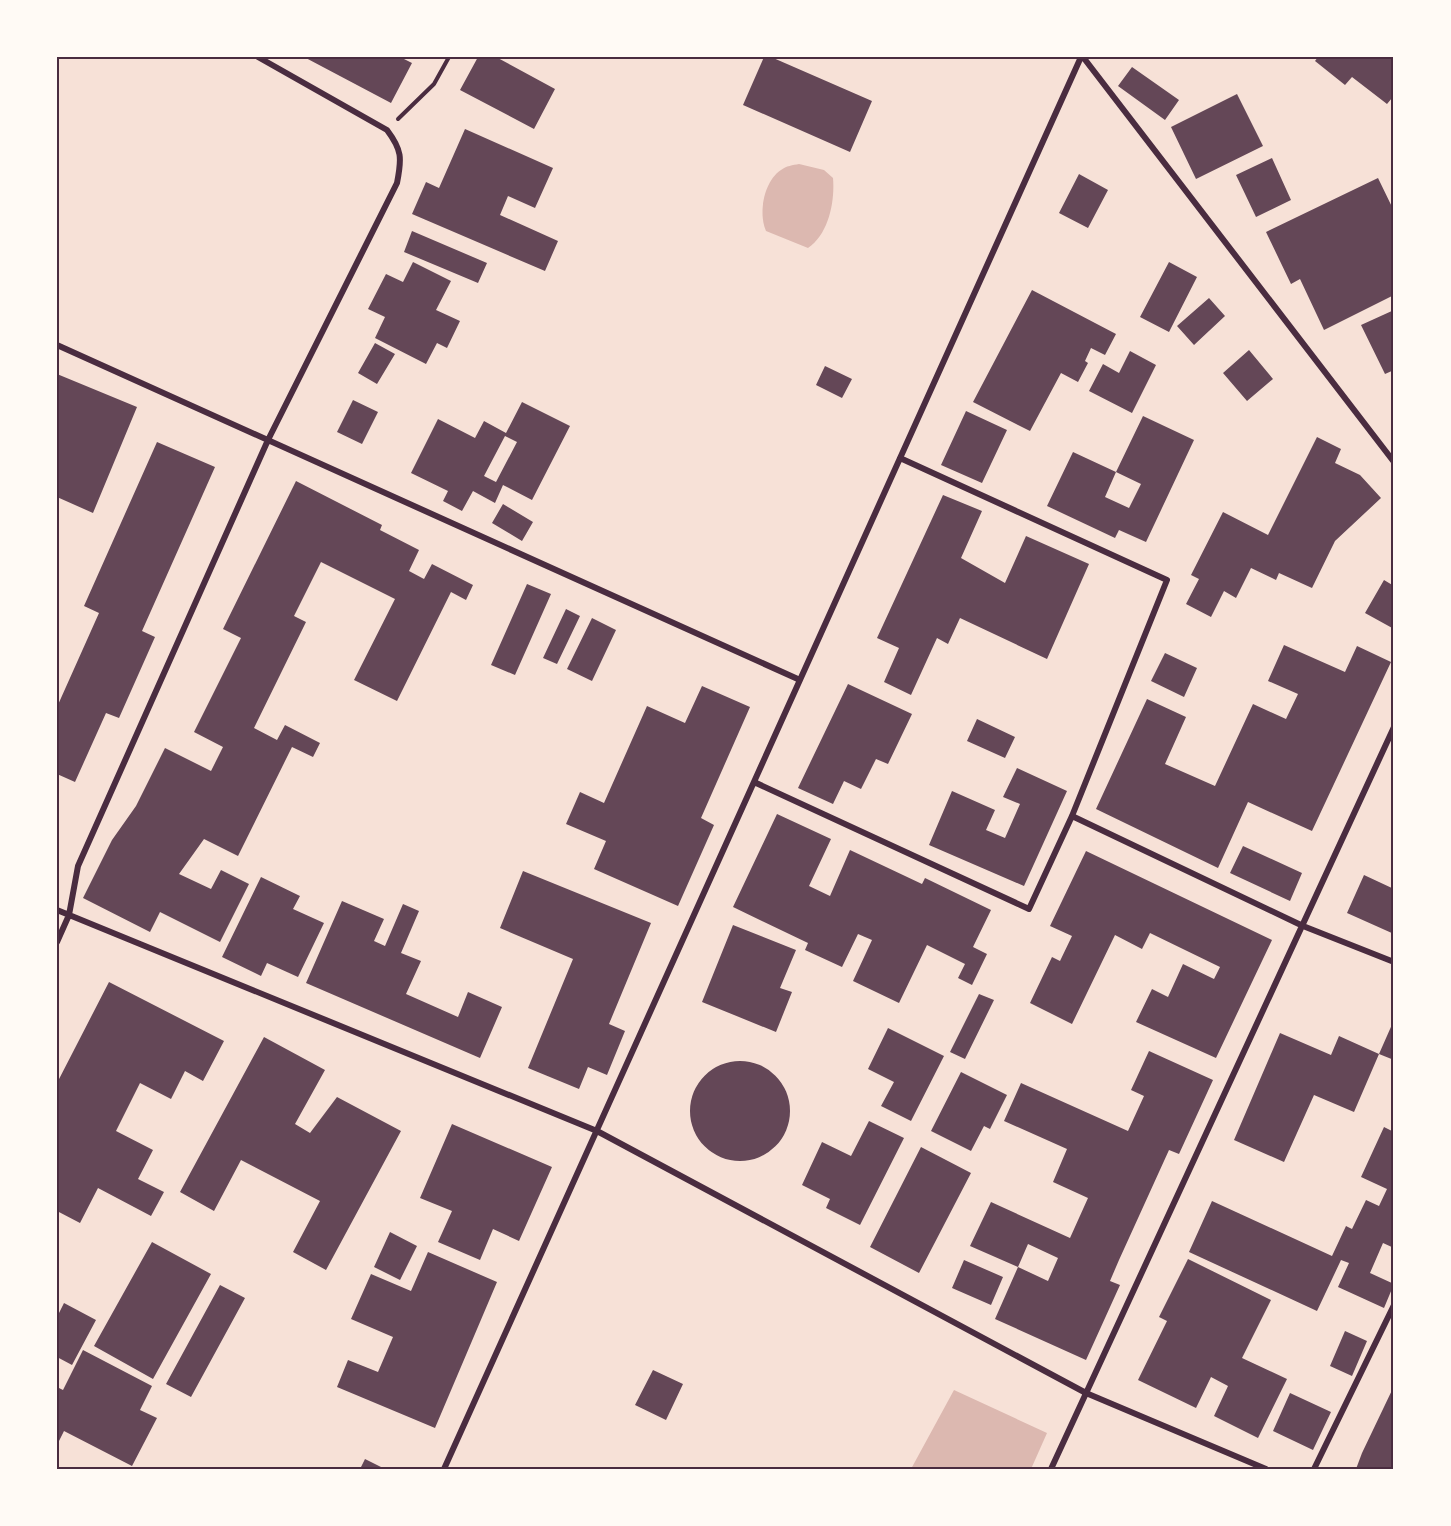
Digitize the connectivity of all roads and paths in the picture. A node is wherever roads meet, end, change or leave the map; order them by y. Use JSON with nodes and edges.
{"nodes":[{"id":1,"x":258,"y":57,"type":"edge"},
{"id":2,"x":449,"y":57,"type":"edge"},
{"id":3,"x":1082,"y":57,"type":"edge"},
{"id":4,"x":387,"y":130,"type":"junction"},
{"id":5,"x":57,"y":345,"type":"edge"},
{"id":6,"x":268,"y":440,"type":"junction"},
{"id":7,"x":900,"y":458,"type":"junction"},
{"id":8,"x":1394,"y":462,"type":"edge"},
{"id":9,"x":800,"y":680,"type":"junction"},
{"id":10,"x":1394,"y":727,"type":"edge"},
{"id":11,"x":754,"y":782,"type":"junction"},
{"id":12,"x":1072,"y":816,"type":"junction"},
{"id":13,"x":57,"y":910,"type":"edge"},
{"id":14,"x":69,"y":915,"type":"junction"},
{"id":15,"x":1303,"y":926,"type":"junction"},
{"id":16,"x":57,"y":942,"type":"edge"},
{"id":17,"x":1394,"y":962,"type":"edge"},
{"id":18,"x":597,"y":1131,"type":"junction"},
{"id":19,"x":1394,"y":1305,"type":"edge"},
{"id":20,"x":1086,"y":1393,"type":"junction"},
{"id":21,"x":444,"y":1469,"type":"edge"},
{"id":22,"x":1051,"y":1469,"type":"edge"},
{"id":23,"x":1266,"y":1469,"type":"edge"},
{"id":24,"x":1314,"y":1469,"type":"edge"}],
"edges":[{"from":1,"to":4,"type":"street"},
{"from":2,"to":4,"type":"path"},
{"from":3,"to":7,"type":"street"},
{"from":3,"to":8,"type":"street"},
{"from":4,"to":6,"type":"street"},
{"from":5,"to":6,"type":"street"},
{"from":6,"to":9,"type":"street"},
{"from":6,"to":14,"type":"street"},
{"from":7,"to":9,"type":"street"},
{"from":7,"to":12,"type":"street"},
{"from":9,"to":11,"type":"street"},
{"from":10,"to":15,"type":"street"},
{"from":11,"to":12,"type":"street"},
{"from":11,"to":18,"type":"street"},
{"from":12,"to":15,"type":"street"},
{"from":13,"to":14,"type":"street"},
{"from":14,"to":16,"type":"street"},
{"from":14,"to":18,"type":"street"},
{"from":15,"to":17,"type":"street"},
{"from":15,"to":20,"type":"street"},
{"from":18,"to":20,"type":"street"},
{"from":18,"to":21,"type":"street"},
{"from":19,"to":24,"type":"street"},
{"from":20,"to":22,"type":"street"},
{"from":20,"to":23,"type":"street"}]}
